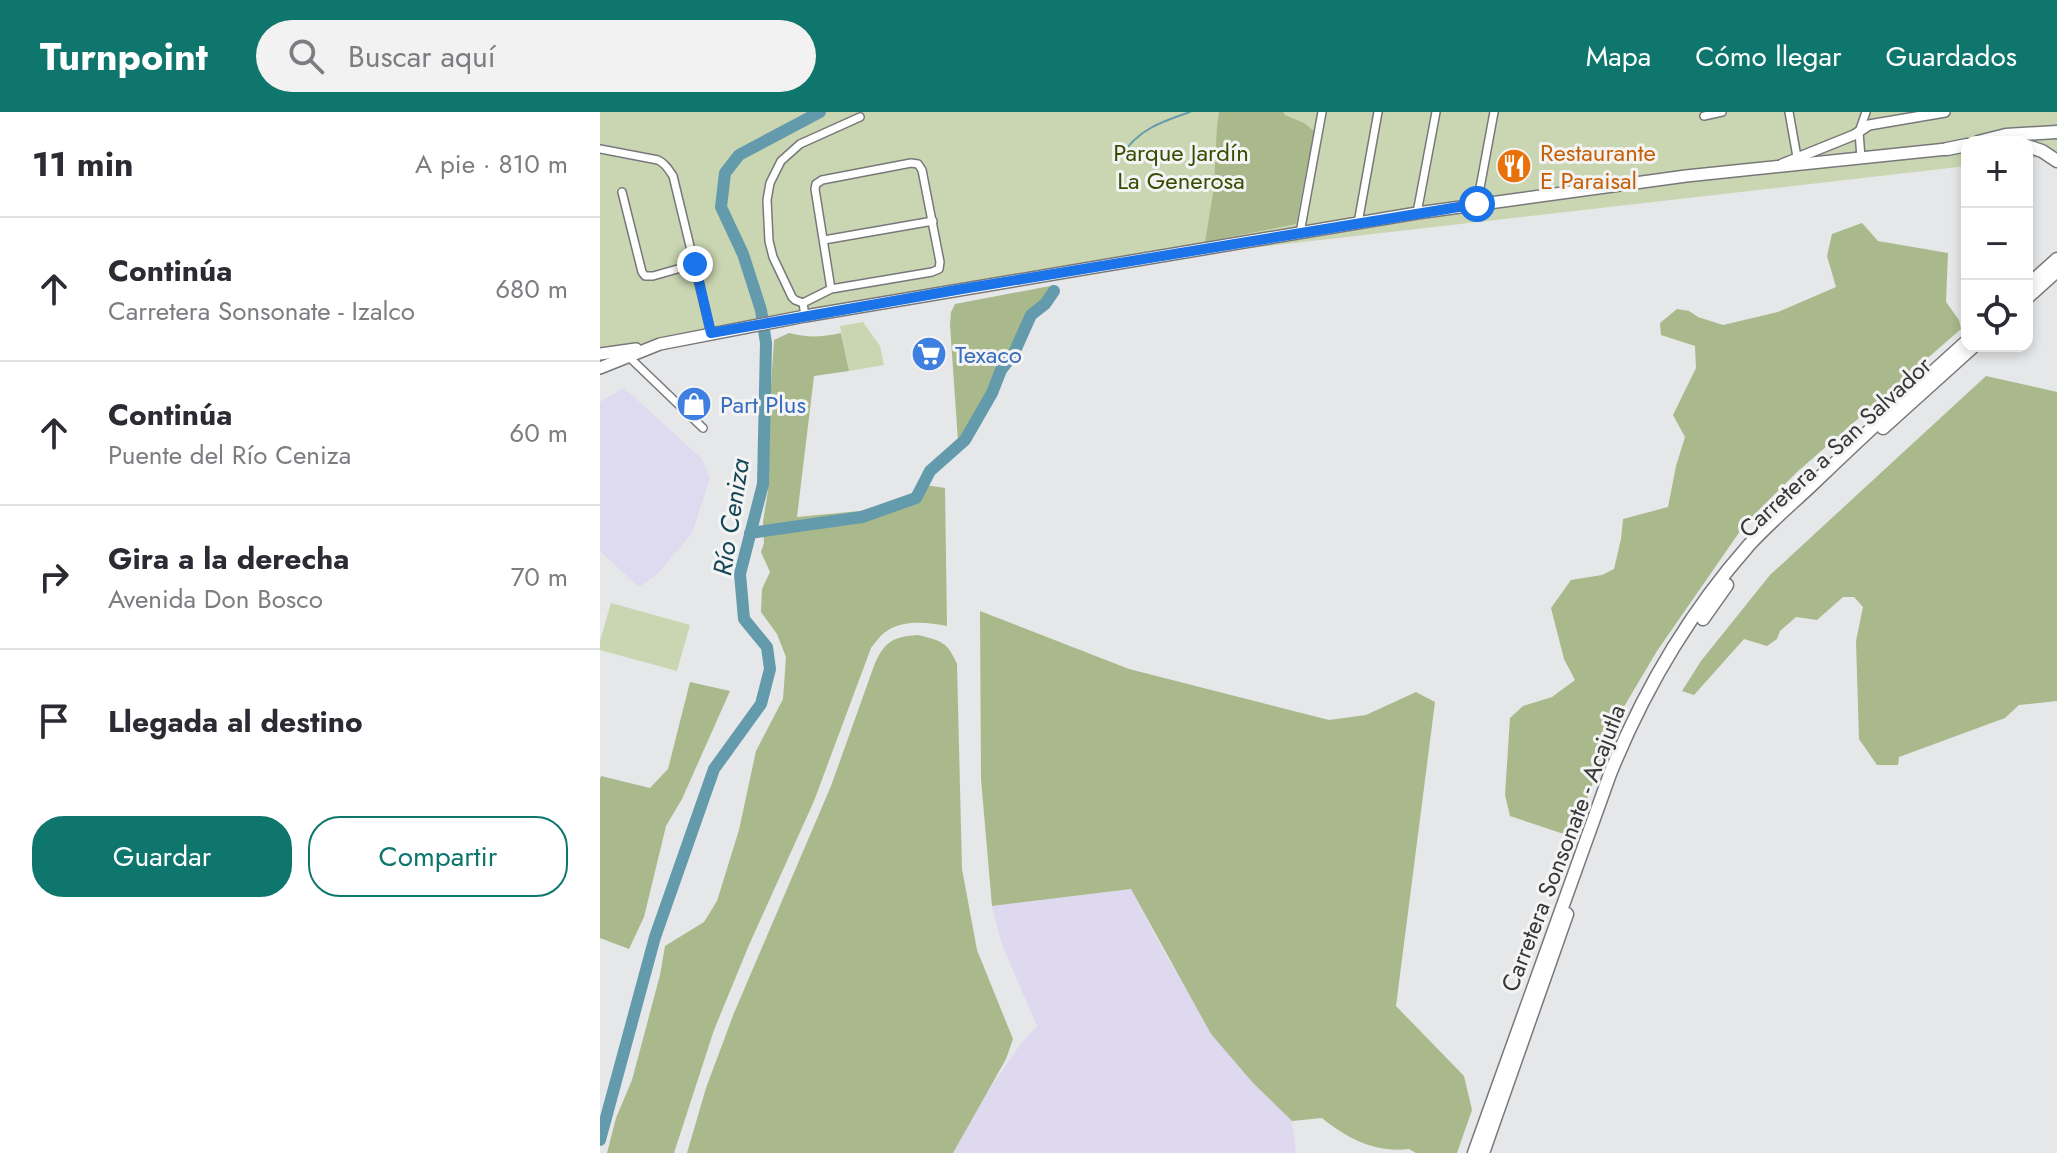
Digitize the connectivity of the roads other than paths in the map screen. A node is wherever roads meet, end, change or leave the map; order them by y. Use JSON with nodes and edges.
{"nodes":[{"id":1,"x":1322,"y":112,"type":"edge"},
{"id":2,"x":1378,"y":112,"type":"edge"},
{"id":3,"x":1436,"y":112,"type":"edge"},
{"id":4,"x":1494,"y":112,"type":"edge"},
{"id":5,"x":1722,"y":112,"type":"edge"},
{"id":6,"x":1789,"y":112,"type":"edge"},
{"id":7,"x":1866,"y":112,"type":"edge"},
{"id":8,"x":1945,"y":112,"type":"edge"},
{"id":9,"x":1925,"y":114,"type":"edge"},
{"id":10,"x":1704,"y":116,"type":"dead end"},
{"id":11,"x":860,"y":117,"type":"dead end"},
{"id":12,"x":1859,"y":132,"type":"junction"},
{"id":13,"x":2057,"y":132,"type":"edge"},
{"id":14,"x":2002,"y":136,"type":"edge"},
{"id":15,"x":2033,"y":139,"type":"edge"},
{"id":16,"x":2057,"y":141,"type":"edge"},
{"id":17,"x":1961,"y":148,"type":"edge"},
{"id":18,"x":2033,"y":148,"type":"edge"},
{"id":19,"x":600,"y":149,"type":"edge"},
{"id":20,"x":1947,"y":149,"type":"joint"},
{"id":21,"x":1797,"y":157,"type":"junction"},
{"id":22,"x":1861,"y":158,"type":"junction"},
{"id":23,"x":2057,"y":161,"type":"edge"},
{"id":24,"x":1779,"y":166,"type":"junction"},
{"id":25,"x":622,"y":192,"type":"dead end"},
{"id":26,"x":1477,"y":204,"type":"junction"},
{"id":27,"x":1417,"y":213,"type":"junction"},
{"id":28,"x":933,"y":221,"type":"junction"},
{"id":29,"x":1358,"y":223,"type":"junction"},
{"id":30,"x":1300,"y":233,"type":"junction"},
{"id":31,"x":824,"y":240,"type":"junction"},
{"id":32,"x":2056,"y":262,"type":"edge"},
{"id":33,"x":695,"y":264,"type":"junction"},
{"id":34,"x":2033,"y":281,"type":"edge"},
{"id":35,"x":831,"y":289,"type":"junction"},
{"id":36,"x":2033,"y":291,"type":"edge"},
{"id":37,"x":804,"y":310,"type":"junction"},
{"id":38,"x":711,"y":333,"type":"junction"},
{"id":39,"x":660,"y":344,"type":"junction"},
{"id":40,"x":1961,"y":346,"type":"edge"},
{"id":41,"x":1967,"y":352,"type":"edge"},
{"id":42,"x":600,"y":354,"type":"edge"},
{"id":43,"x":629,"y":357,"type":"junction"},
{"id":44,"x":600,"y":368,"type":"edge"},
{"id":45,"x":703,"y":428,"type":"dead end"},
{"id":46,"x":1474,"y":1153,"type":"edge"},
{"id":47,"x":1483,"y":1153,"type":"edge"}],
"edges":[{"from":1,"to":30,"type":"street"},
{"from":2,"to":29,"type":"street"},
{"from":3,"to":27,"type":"street"},
{"from":4,"to":26,"type":"street"},
{"from":5,"to":10,"type":"street"},
{"from":6,"to":21,"type":"street"},
{"from":7,"to":12,"type":"street"},
{"from":8,"to":9,"type":"street"},
{"from":9,"to":12,"type":"street"},
{"from":11,"to":37,"type":"street"},
{"from":12,"to":21,"type":"street"},
{"from":12,"to":22,"type":"street"},
{"from":13,"to":14,"type":"highway"},
{"from":15,"to":16,"type":"highway"},
{"from":17,"to":20,"type":"highway"},
{"from":18,"to":23,"type":"highway"},
{"from":19,"to":33,"type":"street"},
{"from":20,"to":22,"type":"main road"},
{"from":21,"to":24,"type":"street"},
{"from":22,"to":24,"type":"main road"},
{"from":24,"to":26,"type":"main road"},
{"from":25,"to":33,"type":"street"},
{"from":26,"to":27,"type":"main road"},
{"from":27,"to":29,"type":"main road"},
{"from":28,"to":31,"type":"street"},
{"from":28,"to":31,"type":"street"},
{"from":28,"to":35,"type":"street"},
{"from":29,"to":30,"type":"main road"},
{"from":30,"to":37,"type":"main road"},
{"from":31,"to":35,"type":"street"},
{"from":32,"to":34,"type":"highway"},
{"from":32,"to":36,"type":"highway"},
{"from":33,"to":38,"type":"street"},
{"from":35,"to":37,"type":"street"},
{"from":37,"to":38,"type":"main road"},
{"from":38,"to":39,"type":"main road"},
{"from":39,"to":42,"type":"main road"},
{"from":39,"to":43,"type":"main road"},
{"from":40,"to":46,"type":"highway","name":"Carretera Sonsonate - Acajutla"},
{"from":41,"to":47,"type":"highway","name":"Carretera a San Salvador"},
{"from":43,"to":44,"type":"main road"},
{"from":43,"to":45,"type":"street"}]}
